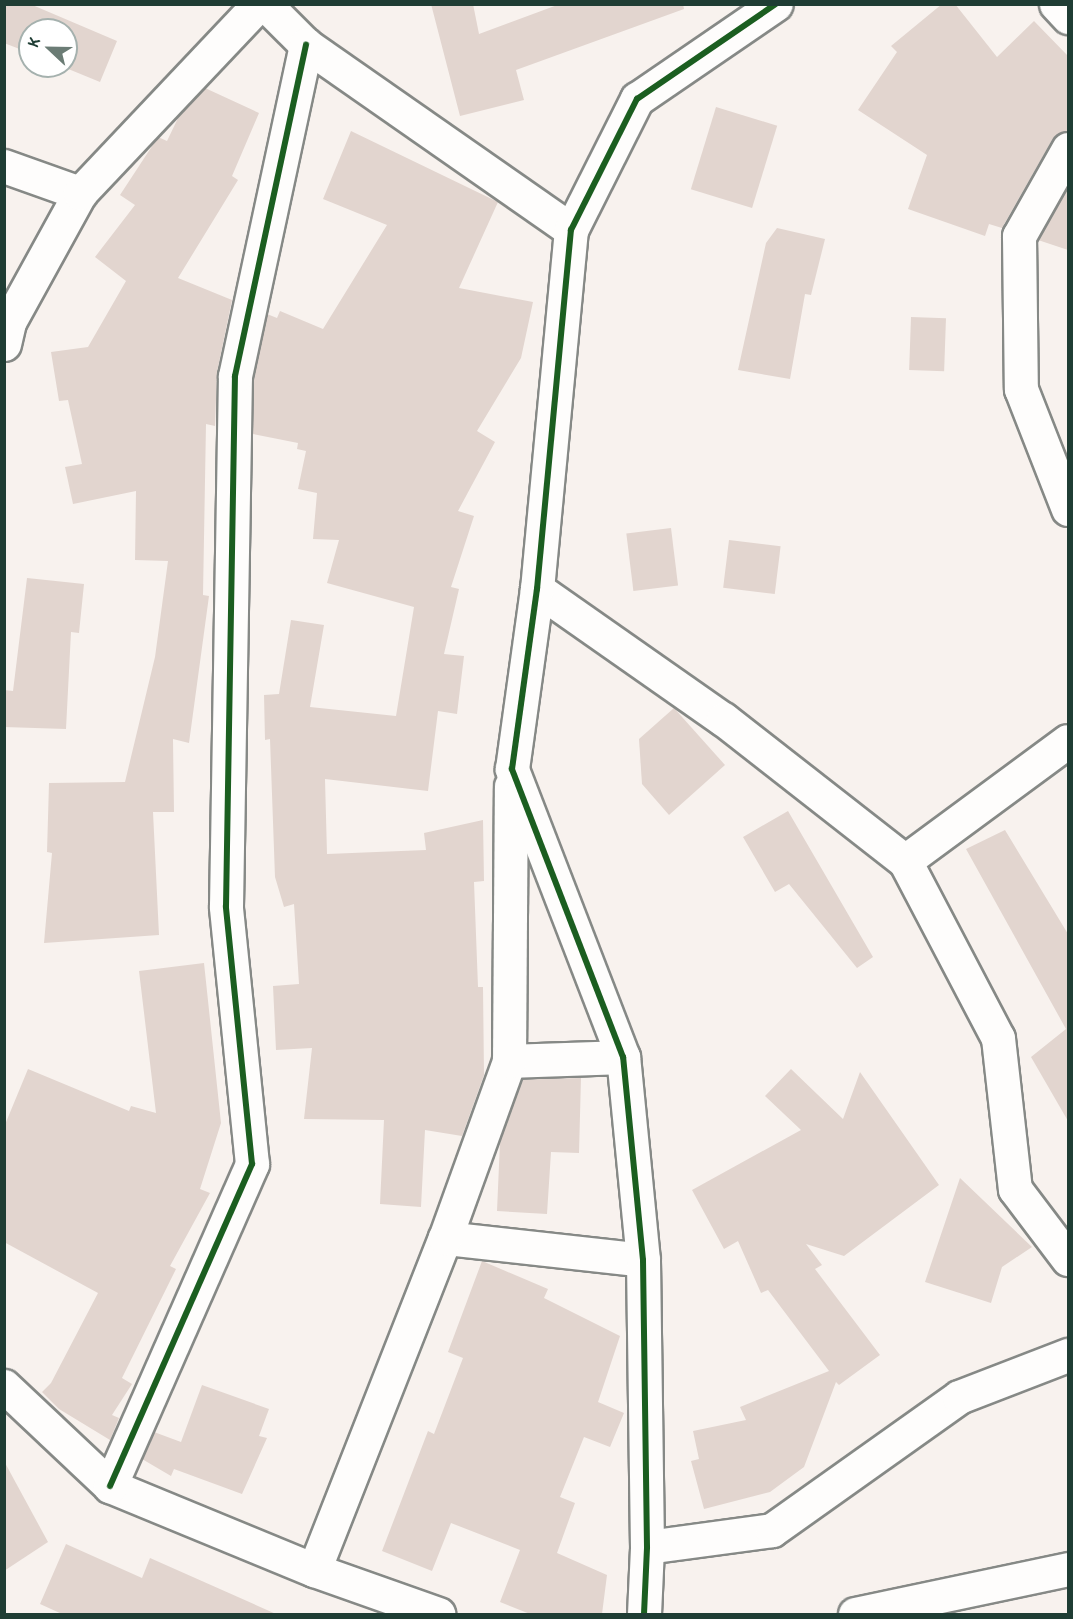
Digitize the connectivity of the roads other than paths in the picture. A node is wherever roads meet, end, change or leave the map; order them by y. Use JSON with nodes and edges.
{"nodes":[{"id":1,"x":259,"y":4,"type":"edge"},
{"id":2,"x":265,"y":4,"type":"edge"},
{"id":3,"x":776,"y":4,"type":"edge"},
{"id":4,"x":1056,"y":4,"type":"edge"},
{"id":5,"x":1068,"y":17,"type":"edge"},
{"id":6,"x":306,"y":45,"type":"junction"},
{"id":7,"x":1068,"y":149,"type":"edge"},
{"id":8,"x":4,"y":166,"type":"edge"},
{"id":9,"x":80,"y":193,"type":"junction"},
{"id":10,"x":572,"y":230,"type":"junction"},
{"id":11,"x":4,"y":344,"type":"edge"},
{"id":12,"x":1068,"y":509,"type":"edge"},
{"id":13,"x":537,"y":589,"type":"junction"},
{"id":14,"x":1068,"y":741,"type":"edge"},
{"id":15,"x":512,"y":769,"type":"junction"},
{"id":16,"x":905,"y":861,"type":"junction"},
{"id":17,"x":623,"y":1057,"type":"junction"},
{"id":18,"x":509,"y":1061,"type":"junction"},
{"id":19,"x":445,"y":1238,"type":"junction"},
{"id":20,"x":1068,"y":1259,"type":"edge"},
{"id":21,"x":643,"y":1260,"type":"junction"},
{"id":22,"x":1068,"y":1355,"type":"edge"},
{"id":23,"x":4,"y":1386,"type":"edge"},
{"id":24,"x":110,"y":1486,"type":"junction"},
{"id":25,"x":648,"y":1547,"type":"junction"},
{"id":26,"x":1068,"y":1569,"type":"edge"},
{"id":27,"x":314,"y":1570,"type":"junction"},
{"id":28,"x":438,"y":1614,"type":"edge"},
{"id":29,"x":644,"y":1614,"type":"edge"},
{"id":30,"x":855,"y":1614,"type":"edge"}],
"edges":[{"from":1,"to":9,"type":"street"},
{"from":2,"to":6,"type":"street"},
{"from":3,"to":10,"type":"street"},
{"from":4,"to":5,"type":"street"},
{"from":6,"to":10,"type":"street"},
{"from":6,"to":24,"type":"street"},
{"from":7,"to":12,"type":"street"},
{"from":8,"to":9,"type":"street"},
{"from":9,"to":11,"type":"street"},
{"from":10,"to":13,"type":"street"},
{"from":13,"to":15,"type":"street"},
{"from":13,"to":16,"type":"street"},
{"from":14,"to":16,"type":"street"},
{"from":15,"to":17,"type":"street"},
{"from":15,"to":18,"type":"street"},
{"from":16,"to":20,"type":"street"},
{"from":17,"to":18,"type":"street"},
{"from":17,"to":21,"type":"street"},
{"from":18,"to":19,"type":"street"},
{"from":19,"to":21,"type":"street"},
{"from":19,"to":27,"type":"street"},
{"from":21,"to":25,"type":"street"},
{"from":22,"to":25,"type":"street"},
{"from":23,"to":24,"type":"street"},
{"from":24,"to":27,"type":"street"},
{"from":25,"to":29,"type":"street"},
{"from":26,"to":30,"type":"street"},
{"from":27,"to":28,"type":"street"}]}
